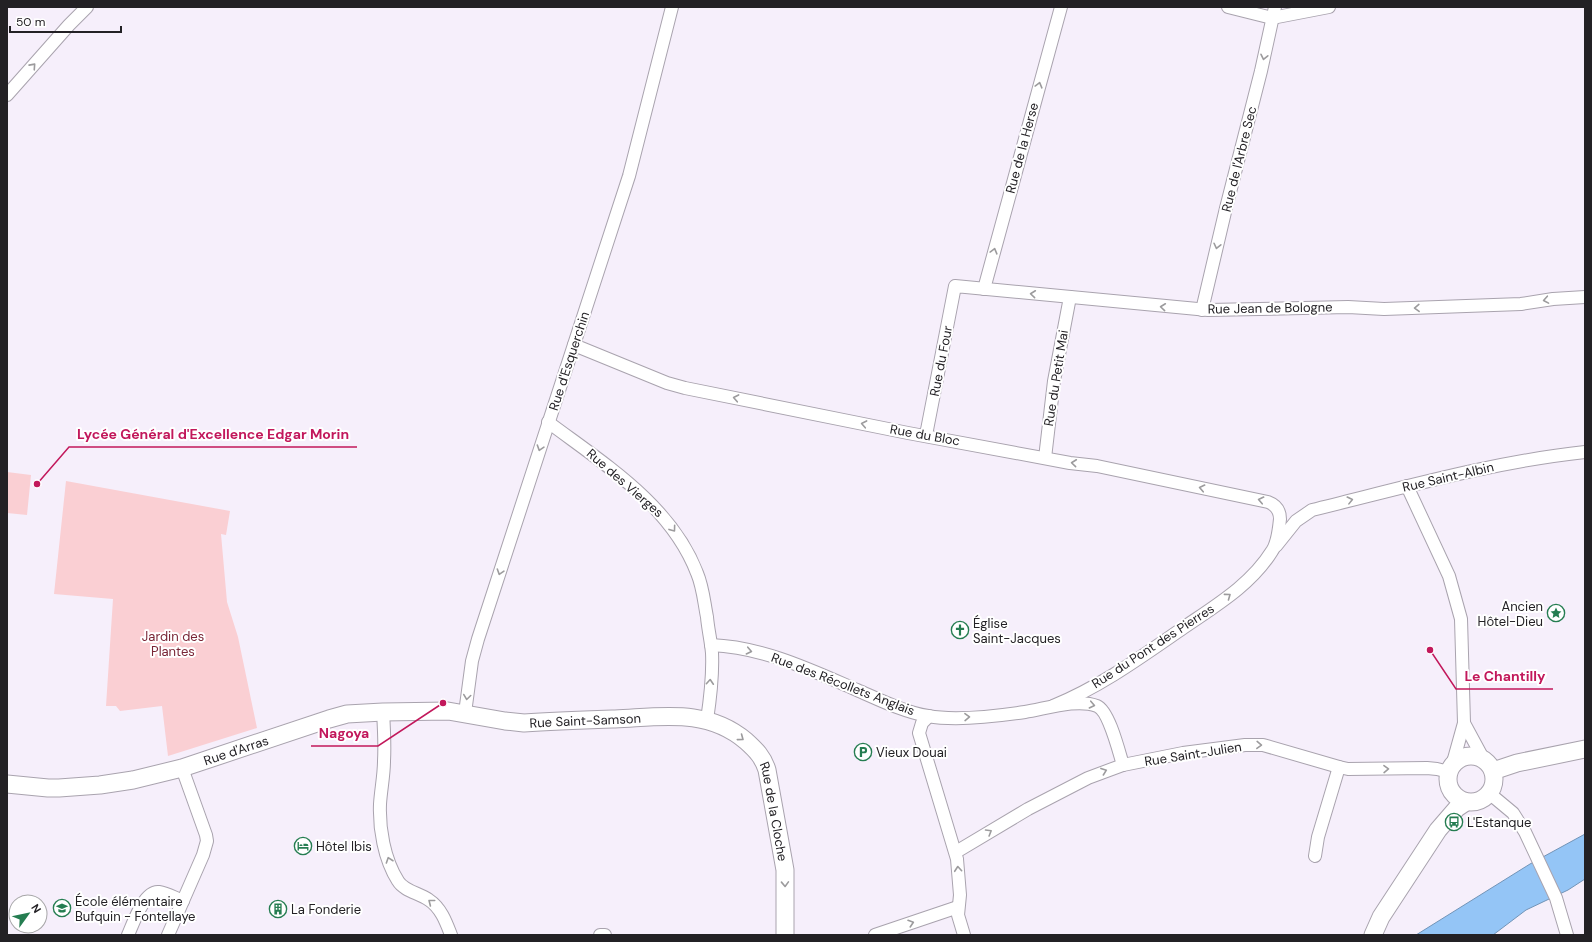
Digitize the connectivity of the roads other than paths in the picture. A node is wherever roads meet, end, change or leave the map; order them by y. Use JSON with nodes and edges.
{"nodes":[{"id":1,"x":87,"y":7,"type":"edge"},
{"id":2,"x":672,"y":7,"type":"edge"},
{"id":3,"x":1061,"y":7,"type":"edge"},
{"id":4,"x":1228,"y":7,"type":"edge"},
{"id":5,"x":1329,"y":7,"type":"edge"},
{"id":6,"x":1274,"y":13,"type":"edge"},
{"id":7,"x":7,"y":95,"type":"edge"},
{"id":8,"x":955,"y":286,"type":"joint"},
{"id":9,"x":984,"y":289,"type":"junction"},
{"id":10,"x":1070,"y":298,"type":"junction"},
{"id":11,"x":1585,"y":298,"type":"edge"},
{"id":12,"x":1202,"y":310,"type":"junction"},
{"id":13,"x":574,"y":345,"type":"junction"},
{"id":14,"x":548,"y":422,"type":"junction"},
{"id":15,"x":926,"y":435,"type":"junction"},
{"id":16,"x":1585,"y":452,"type":"edge"},
{"id":17,"x":1044,"y":458,"type":"junction"},
{"id":18,"x":1407,"y":486,"type":"junction"},
{"id":19,"x":1312,"y":510,"type":"joint"},
{"id":20,"x":1279,"y":511,"type":"joint"},
{"id":21,"x":1273,"y":550,"type":"junction"},
{"id":22,"x":711,"y":645,"type":"junction"},
{"id":23,"x":1053,"y":706,"type":"junction"},
{"id":24,"x":383,"y":712,"type":"junction"},
{"id":25,"x":464,"y":714,"type":"junction"},
{"id":26,"x":928,"y":716,"type":"junction"},
{"id":27,"x":707,"y":720,"type":"junction"},
{"id":28,"x":1464,"y":723,"type":"junction"},
{"id":29,"x":1585,"y":749,"type":"edge"},
{"id":30,"x":1123,"y":765,"type":"junction"},
{"id":31,"x":1488,"y":765,"type":"junction"},
{"id":32,"x":1339,"y":767,"type":"junction"},
{"id":33,"x":182,"y":768,"type":"junction"},
{"id":34,"x":1450,"y":774,"type":"junction"},
{"id":35,"x":7,"y":784,"type":"edge"},
{"id":36,"x":1489,"y":793,"type":"junction"},
{"id":37,"x":1466,"y":802,"type":"junction"},
{"id":38,"x":1438,"y":830,"type":"junction"},
{"id":39,"x":956,"y":852,"type":"junction"},
{"id":40,"x":1315,"y":856,"type":"dead end"},
{"id":41,"x":183,"y":901,"type":"junction"},
{"id":42,"x":958,"y":907,"type":"junction"},
{"id":43,"x":1381,"y":917,"type":"junction"},
{"id":44,"x":128,"y":935,"type":"edge"},
{"id":45,"x":168,"y":935,"type":"edge"},
{"id":46,"x":452,"y":935,"type":"edge"},
{"id":47,"x":600,"y":935,"type":"edge"},
{"id":48,"x":605,"y":935,"type":"edge"},
{"id":49,"x":785,"y":935,"type":"edge"},
{"id":50,"x":874,"y":935,"type":"edge"},
{"id":51,"x":964,"y":935,"type":"edge"},
{"id":52,"x":1360,"y":935,"type":"edge"},
{"id":53,"x":1373,"y":935,"type":"edge"},
{"id":54,"x":1566,"y":935,"type":"edge"}],
"edges":[{"from":7,"to":1,"type":"street","one_way":true},
{"from":2,"to":13,"type":"street","name":"Rue d'Esquerchin"},
{"from":9,"to":3,"type":"street","name":"Rue de la Herse","one_way":true},
{"from":4,"to":6,"type":"street"},
{"from":5,"to":6,"type":"street"},
{"from":6,"to":12,"type":"street","name":"Rue de l'Arbre Sec","one_way":true},
{"from":8,"to":9,"type":"street","name":"Rue Jean de Bologne"},
{"from":8,"to":15,"type":"street","name":"Rue du Four"},
{"from":10,"to":9,"type":"street","name":"Rue Jean de Bologne","one_way":true},
{"from":12,"to":10,"type":"street","name":"Rue Jean de Bologne","one_way":true},
{"from":10,"to":17,"type":"street","name":"Rue du Petit Mai"},
{"from":11,"to":12,"type":"street","name":"Rue Jean de Bologne","one_way":true},
{"from":13,"to":14,"type":"street","name":"Rue d'Esquerchin"},
{"from":15,"to":13,"type":"street","name":"Rue du Bloc","one_way":true},
{"from":14,"to":22,"type":"street","name":"Rue des Vierges","one_way":true},
{"from":14,"to":25,"type":"street","name":"Rue d'Esquerchin","one_way":true},
{"from":15,"to":17,"type":"street","name":"Rue du Bloc"},
{"from":16,"to":18,"type":"street","name":"Rue Saint-Albin"},
{"from":20,"to":17,"type":"street","name":"Rue du Bloc","one_way":true},
{"from":19,"to":18,"type":"street","name":"Rue Saint-Albin","one_way":true},
{"from":18,"to":28,"type":"street"},
{"from":19,"to":21,"type":"street","name":"Rue du Pont des Pierres"},
{"from":20,"to":21,"type":"street","name":"Rue du Pont des Pierres"},
{"from":23,"to":21,"type":"street","name":"Rue du Pont des Pierres","one_way":true},
{"from":22,"to":26,"type":"street","name":"Rue des Récollets Anglais","one_way":true},
{"from":27,"to":22,"type":"street","name":"Rue des Vierges","one_way":true},
{"from":26,"to":23,"type":"street","name":"Rue des Récollets Anglais","one_way":true},
{"from":23,"to":30,"type":"street","name":"Rue du Pont des Pierres","one_way":true},
{"from":24,"to":25,"type":"street","name":"Rue d'Arras"},
{"from":24,"to":33,"type":"street","name":"Rue d'Arras"},
{"from":46,"to":24,"type":"street","one_way":true},
{"from":25,"to":27,"type":"street","name":"Rue Saint-Samson"},
{"from":26,"to":39,"type":"street"},
{"from":27,"to":49,"type":"street","name":"Rue de la Cloche","one_way":true},
{"from":28,"to":31,"type":"street"},
{"from":28,"to":34,"type":"street"},
{"from":29,"to":31,"type":"street"},
{"from":30,"to":32,"type":"street","name":"Rue Saint-Julien","one_way":true},
{"from":39,"to":30,"type":"street","name":"Rue Saint-Julien","one_way":true},
{"from":31,"to":34,"type":"street"},
{"from":31,"to":36,"type":"street"},
{"from":32,"to":34,"type":"street","name":"Rue Saint-Julien","one_way":true},
{"from":32,"to":40,"type":"street"},
{"from":33,"to":35,"type":"street","name":"Rue d'Arras"},
{"from":33,"to":41,"type":"street"},
{"from":34,"to":37,"type":"street"},
{"from":34,"to":38,"type":"street"},
{"from":36,"to":37,"type":"street"},
{"from":36,"to":54,"type":"street"},
{"from":37,"to":38,"type":"street"},
{"from":38,"to":43,"type":"street"},
{"from":42,"to":39,"type":"street","one_way":true},
{"from":41,"to":44,"type":"street"},
{"from":41,"to":45,"type":"street"},
{"from":50,"to":42,"type":"street","one_way":true},
{"from":42,"to":51,"type":"street"},
{"from":43,"to":52,"type":"street"},
{"from":43,"to":53,"type":"street"},
{"from":47,"to":48,"type":"street"}]}
